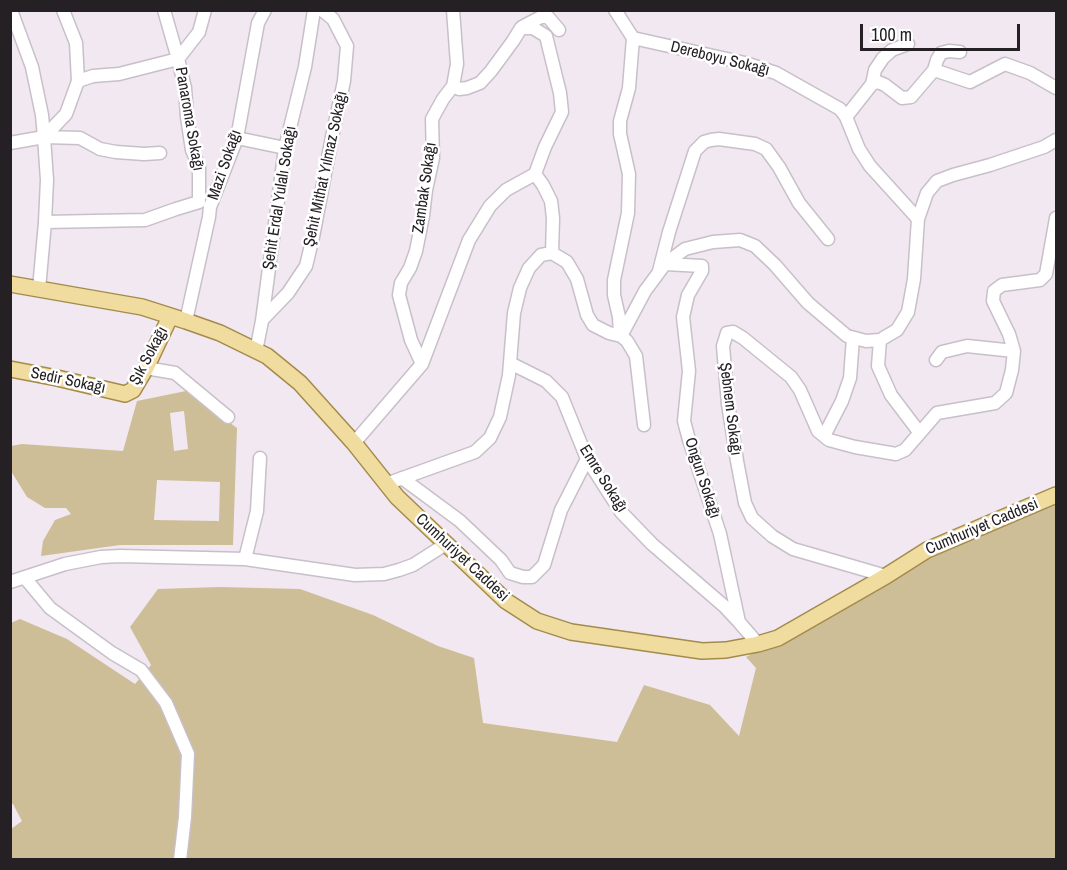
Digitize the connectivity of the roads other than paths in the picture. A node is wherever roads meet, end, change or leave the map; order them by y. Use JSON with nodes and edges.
{"nodes":[{"id":1,"x":11,"y":10,"type":"edge"},
{"id":2,"x":164,"y":10,"type":"edge"},
{"id":3,"x":205,"y":10,"type":"edge"},
{"id":4,"x":265,"y":10,"type":"edge"},
{"id":5,"x":314,"y":10,"type":"edge"},
{"id":6,"x":322,"y":10,"type":"edge"},
{"id":7,"x":453,"y":10,"type":"edge"},
{"id":8,"x":615,"y":10,"type":"edge"},
{"id":9,"x":68,"y":13,"type":"edge"},
{"id":10,"x":521,"y":28,"type":"junction"},
{"id":11,"x":559,"y":30,"type":"dead end"},
{"id":12,"x":633,"y":38,"type":"junction"},
{"id":13,"x":908,"y":44,"type":"dead end"},
{"id":14,"x":960,"y":52,"type":"dead end"},
{"id":15,"x":178,"y":59,"type":"junction"},
{"id":16,"x":934,"y":70,"type":"junction"},
{"id":17,"x":78,"y":81,"type":"junction"},
{"id":18,"x":872,"y":84,"type":"junction"},
{"id":19,"x":453,"y":86,"type":"junction"},
{"id":20,"x":1056,"y":88,"type":"edge"},
{"id":21,"x":846,"y":117,"type":"junction"},
{"id":22,"x":44,"y":137,"type":"junction"},
{"id":23,"x":237,"y":138,"type":"junction"},
{"id":24,"x":1056,"y":140,"type":"edge"},
{"id":25,"x":10,"y":143,"type":"edge"},
{"id":26,"x":285,"y":148,"type":"junction"},
{"id":27,"x":160,"y":153,"type":"dead end"},
{"id":28,"x":535,"y":174,"type":"junction"},
{"id":29,"x":204,"y":205,"type":"junction"},
{"id":30,"x":1056,"y":218,"type":"edge"},
{"id":31,"x":918,"y":219,"type":"junction"},
{"id":32,"x":45,"y":222,"type":"junction"},
{"id":33,"x":828,"y":239,"type":"dead end"},
{"id":34,"x":552,"y":253,"type":"junction"},
{"id":35,"x":662,"y":268,"type":"junction"},
{"id":36,"x":10,"y":284,"type":"edge"},
{"id":37,"x":39,"y":289,"type":"junction"},
{"id":38,"x":170,"y":316,"type":"junction"},
{"id":39,"x":186,"y":321,"type":"junction"},
{"id":40,"x":262,"y":321,"type":"junction"},
{"id":41,"x":621,"y":336,"type":"junction"},
{"id":42,"x":853,"y":338,"type":"junction"},
{"id":43,"x":880,"y":340,"type":"junction"},
{"id":44,"x":256,"y":351,"type":"junction"},
{"id":45,"x":1014,"y":351,"type":"junction"},
{"id":46,"x":936,"y":360,"type":"dead end"},
{"id":47,"x":510,"y":363,"type":"junction"},
{"id":48,"x":422,"y":364,"type":"junction"},
{"id":49,"x":146,"y":368,"type":"junction"},
{"id":50,"x":10,"y":369,"type":"edge"},
{"id":51,"x":125,"y":394,"type":"joint"},
{"id":52,"x":228,"y":417,"type":"dead end"},
{"id":53,"x":644,"y":425,"type":"dead end"},
{"id":54,"x":919,"y":432,"type":"junction"},
{"id":55,"x":824,"y":436,"type":"junction"},
{"id":56,"x":354,"y":443,"type":"junction"},
{"id":57,"x":260,"y":458,"type":"dead end"},
{"id":58,"x":587,"y":459,"type":"junction"},
{"id":59,"x":402,"y":478,"type":"junction"},
{"id":60,"x":386,"y":484,"type":"junction"},
{"id":61,"x":1056,"y":495,"type":"edge"},
{"id":62,"x":446,"y":544,"type":"junction"},
{"id":63,"x":245,"y":559,"type":"junction"},
{"id":64,"x":886,"y":576,"type":"junction"},
{"id":65,"x":25,"y":578,"type":"junction"},
{"id":66,"x":10,"y":582,"type":"edge"},
{"id":67,"x":739,"y":622,"type":"junction"},
{"id":68,"x":758,"y":645,"type":"junction"},
{"id":69,"x":180,"y":860,"type":"edge"}],
"edges":[{"from":1,"to":22,"type":"street"},
{"from":2,"to":15,"type":"street","name":"Panaroma Sokağı"},
{"from":3,"to":15,"type":"street"},
{"from":4,"to":23,"type":"street","name":"Mazi Sokağı"},
{"from":5,"to":26,"type":"street","name":"Şehit Erdal Yulalı Sokağı"},
{"from":6,"to":40,"type":"street","name":"Şehit Mithat Yılmaz Sokağı"},
{"from":7,"to":19,"type":"street","name":"Zambak Sokağı"},
{"from":8,"to":12,"type":"street"},
{"from":9,"to":17,"type":"street"},
{"from":10,"to":11,"type":"street"},
{"from":10,"to":19,"type":"street"},
{"from":10,"to":28,"type":"street"},
{"from":12,"to":21,"type":"street","name":"Dereboyu Sokağı"},
{"from":12,"to":41,"type":"street"},
{"from":13,"to":18,"type":"street"},
{"from":14,"to":16,"type":"street"},
{"from":15,"to":17,"type":"street"},
{"from":15,"to":29,"type":"street","name":"Panaroma Sokağı"},
{"from":16,"to":18,"type":"street"},
{"from":16,"to":20,"type":"street"},
{"from":17,"to":22,"type":"street"},
{"from":18,"to":21,"type":"street"},
{"from":19,"to":48,"type":"street","name":"Zambak Sokağı"},
{"from":21,"to":31,"type":"street"},
{"from":22,"to":25,"type":"street"},
{"from":22,"to":27,"type":"street"},
{"from":22,"to":32,"type":"street"},
{"from":23,"to":26,"type":"street"},
{"from":23,"to":29,"type":"street","name":"Mazi Sokağı"},
{"from":24,"to":31,"type":"street"},
{"from":26,"to":40,"type":"street","name":"Şehit Erdal Yulalı Sokağı"},
{"from":28,"to":34,"type":"street"},
{"from":28,"to":48,"type":"street"},
{"from":29,"to":32,"type":"street"},
{"from":29,"to":39,"type":"street","name":"Mazi Sokağı"},
{"from":30,"to":45,"type":"street"},
{"from":31,"to":43,"type":"street"},
{"from":32,"to":37,"type":"street"},
{"from":33,"to":35,"type":"street"},
{"from":34,"to":41,"type":"street"},
{"from":34,"to":47,"type":"street"},
{"from":35,"to":41,"type":"street"},
{"from":35,"to":42,"type":"street"},
{"from":35,"to":67,"type":"street","name":"Ongun Sokağı"},
{"from":36,"to":37,"type":"main road","name":"Cumhuriyet Caddesi"},
{"from":37,"to":38,"type":"main road","name":"Cumhuriyet Caddesi"},
{"from":38,"to":39,"type":"main road","name":"Cumhuriyet Caddesi"},
{"from":38,"to":49,"type":"main road","name":"Şık Sokağı"},
{"from":39,"to":44,"type":"main road","name":"Cumhuriyet Caddesi"},
{"from":40,"to":44,"type":"street","name":"Şehit Erdal Yulalı Sokağı"},
{"from":41,"to":53,"type":"street"},
{"from":42,"to":43,"type":"street"},
{"from":42,"to":55,"type":"street"},
{"from":43,"to":54,"type":"street"},
{"from":44,"to":56,"type":"main road","name":"Cumhuriyet Caddesi"},
{"from":45,"to":46,"type":"street"},
{"from":45,"to":54,"type":"street"},
{"from":47,"to":58,"type":"street","name":"Emre Sokağı"},
{"from":47,"to":59,"type":"street"},
{"from":48,"to":56,"type":"street"},
{"from":49,"to":51,"type":"main road","name":"Şık Sokağı"},
{"from":49,"to":52,"type":"street"},
{"from":50,"to":51,"type":"main road","name":"Sedir Sokağı"},
{"from":54,"to":55,"type":"street"},
{"from":55,"to":64,"type":"street","name":"Şebnem Sokağı"},
{"from":56,"to":60,"type":"main road","name":"Cumhuriyet Caddesi"},
{"from":57,"to":63,"type":"street"},
{"from":58,"to":59,"type":"street"},
{"from":58,"to":67,"type":"street","name":"Emre Sokağı"},
{"from":59,"to":60,"type":"street"},
{"from":60,"to":62,"type":"main road","name":"Cumhuriyet Caddesi"},
{"from":61,"to":64,"type":"main road","name":"Cumhuriyet Caddesi"},
{"from":62,"to":63,"type":"street"},
{"from":62,"to":68,"type":"main road","name":"Cumhuriyet Caddesi"},
{"from":63,"to":65,"type":"street"},
{"from":64,"to":68,"type":"main road","name":"Cumhuriyet Caddesi"},
{"from":65,"to":66,"type":"street"},
{"from":65,"to":69,"type":"street"},
{"from":67,"to":68,"type":"street","name":"Emre Sokağı"}]}
